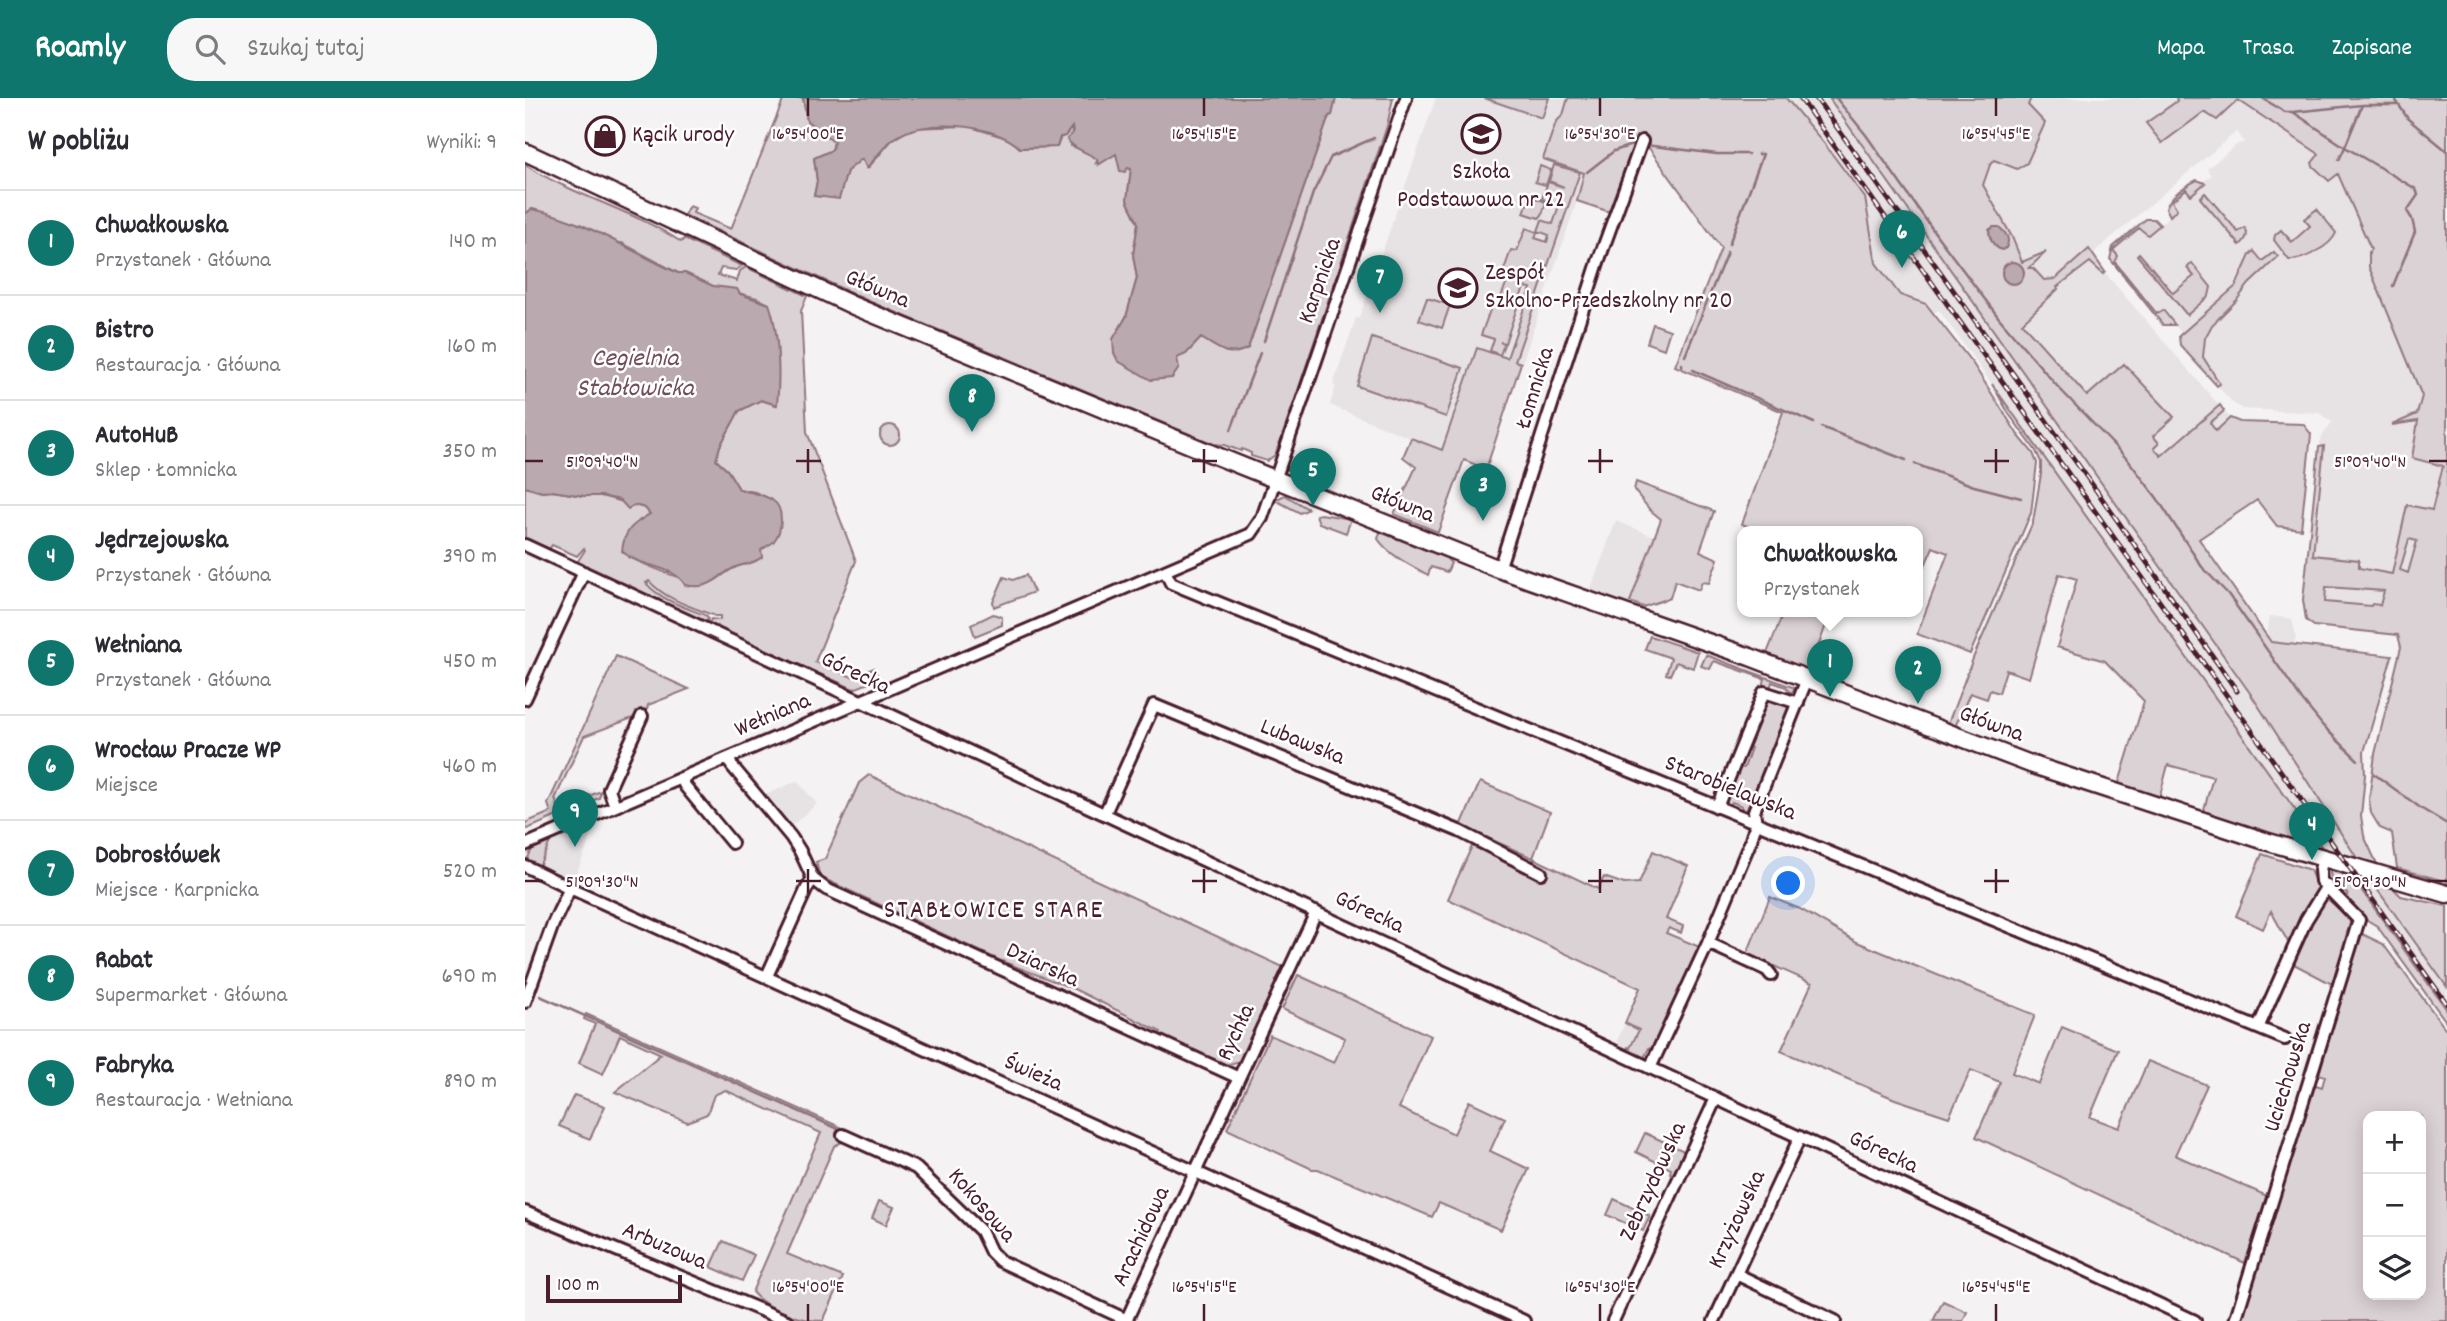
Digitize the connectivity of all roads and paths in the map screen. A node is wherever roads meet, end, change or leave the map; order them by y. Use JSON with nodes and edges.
{"nodes":[{"id":1,"x":1406,"y":98,"type":"edge"},
{"id":2,"x":1642,"y":141,"type":"dead end"},
{"id":3,"x":525,"y":152,"type":"edge"},
{"id":4,"x":1274,"y":478,"type":"junction"},
{"id":5,"x":525,"y":545,"type":"edge"},
{"id":6,"x":1499,"y":569,"type":"junction"},
{"id":7,"x":1165,"y":571,"type":"junction"},
{"id":8,"x":583,"y":572,"type":"junction"},
{"id":9,"x":1807,"y":679,"type":"junction"},
{"id":10,"x":525,"y":699,"type":"edge"},
{"id":11,"x":862,"y":700,"type":"junction"},
{"id":12,"x":1798,"y":703,"type":"junction"},
{"id":13,"x":642,"y":716,"type":"dead end"},
{"id":14,"x":728,"y":758,"type":"junction"},
{"id":15,"x":681,"y":778,"type":"junction"},
{"id":16,"x":615,"y":806,"type":"junction"},
{"id":17,"x":1717,"y":807,"type":"junction"},
{"id":18,"x":1105,"y":813,"type":"junction"},
{"id":19,"x":1756,"y":823,"type":"junction"},
{"id":20,"x":732,"y":843,"type":"dead end"},
{"id":21,"x":525,"y":845,"type":"edge"},
{"id":22,"x":2323,"y":858,"type":"junction"},
{"id":23,"x":525,"y":866,"type":"edge"},
{"id":24,"x":1541,"y":873,"type":"dead end"},
{"id":25,"x":813,"y":879,"type":"junction"},
{"id":26,"x":2327,"y":886,"type":"junction"},
{"id":27,"x":570,"y":888,"type":"junction"},
{"id":28,"x":2447,"y":894,"type":"edge"},
{"id":29,"x":1316,"y":912,"type":"junction"},
{"id":30,"x":1708,"y":943,"type":"junction"},
{"id":31,"x":1771,"y":975,"type":"dead end"},
{"id":32,"x":767,"y":976,"type":"junction"},
{"id":33,"x":525,"y":1002,"type":"edge"},
{"id":34,"x":2258,"y":1028,"type":"junction"},
{"id":35,"x":2285,"y":1039,"type":"dead end"},
{"id":36,"x":1650,"y":1068,"type":"junction"},
{"id":37,"x":1239,"y":1078,"type":"junction"},
{"id":38,"x":1716,"y":1098,"type":"junction"},
{"id":39,"x":843,"y":1135,"type":"dead end"},
{"id":40,"x":1800,"y":1137,"type":"junction"},
{"id":41,"x":1196,"y":1171,"type":"junction"},
{"id":42,"x":525,"y":1212,"type":"edge"},
{"id":43,"x":1736,"y":1274,"type":"junction"},
{"id":44,"x":1502,"y":1316,"type":"edge"},
{"id":45,"x":787,"y":1321,"type":"edge"},
{"id":46,"x":1126,"y":1321,"type":"edge"},
{"id":47,"x":1524,"y":1321,"type":"edge"},
{"id":48,"x":1613,"y":1321,"type":"edge"},
{"id":49,"x":1714,"y":1321,"type":"edge"},
{"id":50,"x":1835,"y":1321,"type":"edge"},
{"id":51,"x":2195,"y":1321,"type":"edge"},
{"id":52,"x":2235,"y":1321,"type":"edge"}],
"edges":[{"from":1,"to":4,"type":"street","name":"Karpnicka"},
{"from":2,"to":6,"type":"street","name":"Łomnicka"},
{"from":3,"to":4,"type":"street","name":"Główna"},
{"from":4,"to":6,"type":"street","name":"Główna"},
{"from":4,"to":7,"type":"street","name":"Wełniana"},
{"from":5,"to":8,"type":"street","name":"Górecka"},
{"from":6,"to":9,"type":"street","name":"Główna"},
{"from":7,"to":11,"type":"street","name":"Wełniana"},
{"from":7,"to":17,"type":"street","name":"Starobielawska"},
{"from":8,"to":10,"type":"street"},
{"from":8,"to":11,"type":"street","name":"Górecka"},
{"from":9,"to":12,"type":"street"},
{"from":9,"to":22,"type":"street","name":"Główna"},
{"from":11,"to":14,"type":"street","name":"Wełniana"},
{"from":11,"to":18,"type":"street","name":"Górecka"},
{"from":12,"to":17,"type":"street"},
{"from":12,"to":19,"type":"street"},
{"from":13,"to":16,"type":"street"},
{"from":14,"to":15,"type":"street","name":"Wełniana"},
{"from":14,"to":25,"type":"street"},
{"from":15,"to":16,"type":"street","name":"Wełniana"},
{"from":15,"to":20,"type":"street"},
{"from":16,"to":21,"type":"street","name":"Wełniana"},
{"from":17,"to":19,"type":"street","name":"Starobielawska"},
{"from":18,"to":24,"type":"street","name":"Lubawska"},
{"from":18,"to":29,"type":"street","name":"Górecka"},
{"from":19,"to":30,"type":"street"},
{"from":19,"to":34,"type":"street","name":"Starobielawska"},
{"from":22,"to":26,"type":"street"},
{"from":22,"to":28,"type":"street","name":"Główna"},
{"from":23,"to":27,"type":"street","name":"Świeża"},
{"from":25,"to":32,"type":"street"},
{"from":25,"to":37,"type":"street","name":"Dziarska"},
{"from":26,"to":34,"type":"street"},
{"from":26,"to":52,"type":"street","name":"Uciechowska"},
{"from":27,"to":32,"type":"street","name":"Świeża"},
{"from":27,"to":33,"type":"street"},
{"from":29,"to":36,"type":"street","name":"Górecka"},
{"from":29,"to":37,"type":"street","name":"Rychła"},
{"from":30,"to":31,"type":"street"},
{"from":30,"to":36,"type":"street"},
{"from":32,"to":41,"type":"street","name":"Świeża"},
{"from":34,"to":35,"type":"street","name":"Starobielawska"},
{"from":36,"to":38,"type":"street","name":"Górecka"},
{"from":37,"to":41,"type":"street","name":"Rychła"},
{"from":38,"to":40,"type":"street","name":"Górecka"},
{"from":38,"to":48,"type":"street","name":"Zebrzydowska"},
{"from":39,"to":46,"type":"street","name":"Kokosowa"},
{"from":40,"to":43,"type":"street","name":"Krzyżowska"},
{"from":40,"to":51,"type":"street","name":"Górecka"},
{"from":41,"to":44,"type":"street","name":"Świeża"},
{"from":41,"to":46,"type":"street","name":"Arachidowa"},
{"from":42,"to":45,"type":"street","name":"Arbuzowa"},
{"from":43,"to":49,"type":"street","name":"Krzyżowska"},
{"from":43,"to":50,"type":"street"},
{"from":44,"to":47,"type":"street","name":"Świeża"}]}
